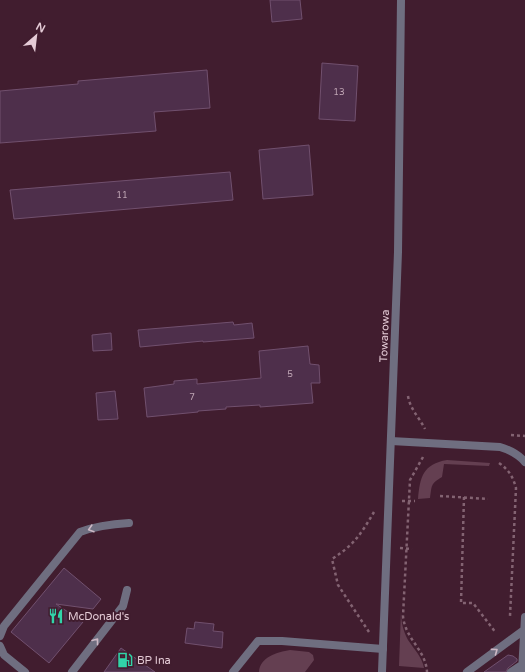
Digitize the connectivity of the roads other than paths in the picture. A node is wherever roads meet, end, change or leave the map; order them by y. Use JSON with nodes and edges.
{"nodes":[{"id":1,"x":401,"y":0,"type":"edge"},
{"id":2,"x":391,"y":441,"type":"junction"},
{"id":3,"x":525,"y":462,"type":"edge"},
{"id":4,"x":129,"y":523,"type":"dead end"},
{"id":5,"x":127,"y":590,"type":"dead end"},
{"id":6,"x":525,"y":617,"type":"edge"},
{"id":7,"x":524,"y":630,"type":"edge"},
{"id":8,"x":0,"y":636,"type":"edge"},
{"id":9,"x":0,"y":646,"type":"edge"},
{"id":10,"x":383,"y":649,"type":"junction"},
{"id":11,"x":522,"y":668,"type":"edge"},
{"id":12,"x":25,"y":672,"type":"edge"},
{"id":13,"x":72,"y":672,"type":"edge"},
{"id":14,"x":233,"y":672,"type":"edge"},
{"id":15,"x":382,"y":672,"type":"edge"},
{"id":16,"x":467,"y":672,"type":"edge"},
{"id":17,"x":511,"y":672,"type":"edge"}],
"edges":[{"from":1,"to":2,"type":"street","name":"Towarowa"},
{"from":2,"to":3,"type":"street"},
{"from":2,"to":10,"type":"street","name":"Towarowa"},
{"from":4,"to":8,"type":"street","one_way":true},
{"from":13,"to":5,"type":"street","one_way":true},
{"from":6,"to":7,"type":"street"},
{"from":7,"to":11,"type":"street"},
{"from":16,"to":7,"type":"street","one_way":true},
{"from":9,"to":12,"type":"street"},
{"from":10,"to":14,"type":"street"},
{"from":10,"to":15,"type":"street","name":"Towarowa"},
{"from":11,"to":17,"type":"street"}]}
